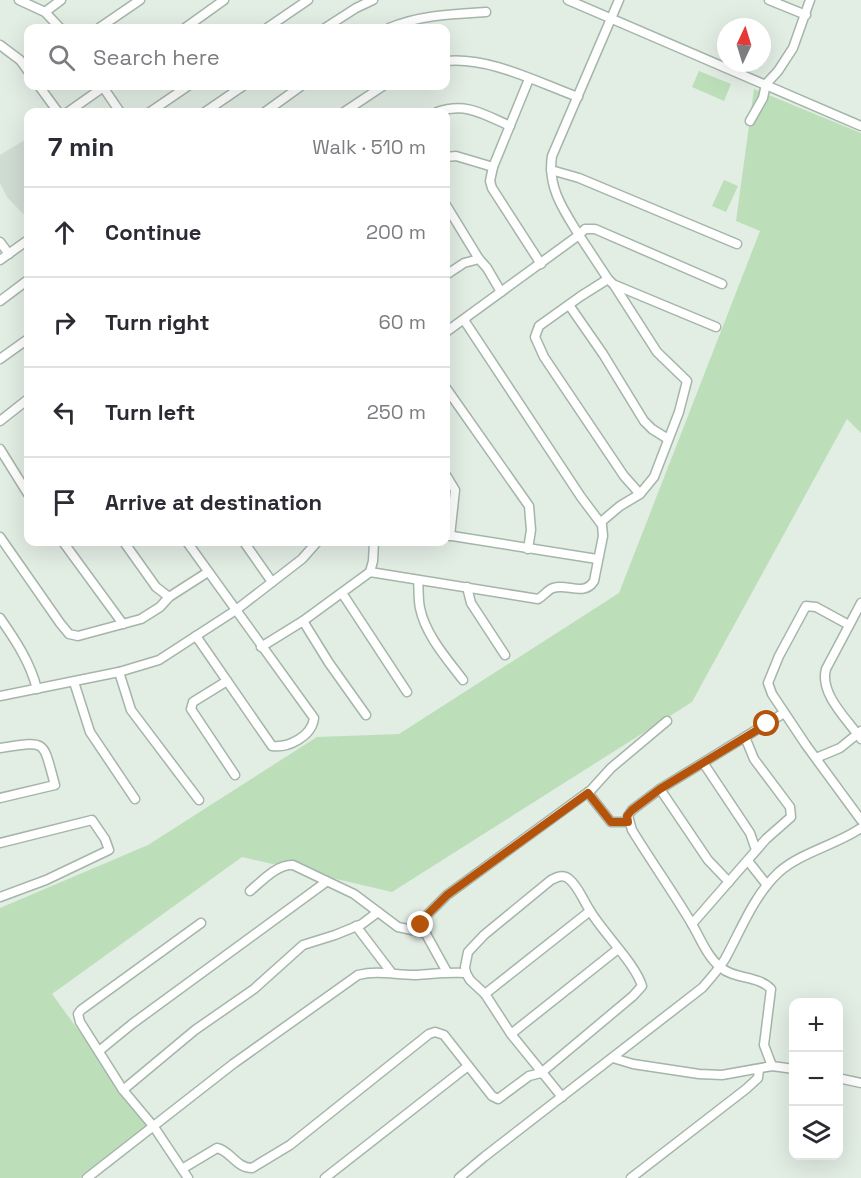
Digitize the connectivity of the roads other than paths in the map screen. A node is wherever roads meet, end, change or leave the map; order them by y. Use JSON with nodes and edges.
{"nodes":[{"id":1,"x":19,"y":0,"type":"edge"},
{"id":2,"x":61,"y":0,"type":"edge"},
{"id":3,"x":140,"y":0,"type":"edge"},
{"id":4,"x":224,"y":0,"type":"edge"},
{"id":5,"x":308,"y":0,"type":"edge"},
{"id":6,"x":373,"y":0,"type":"edge"},
{"id":7,"x":568,"y":0,"type":"edge"},
{"id":8,"x":619,"y":0,"type":"edge"},
{"id":9,"x":769,"y":0,"type":"edge"},
{"id":10,"x":810,"y":0,"type":"edge"},
{"id":11,"x":45,"y":12,"type":"junction"},
{"id":12,"x":486,"y":12,"type":"dead end"},
{"id":13,"x":806,"y":15,"type":"junction"},
{"id":14,"x":610,"y":18,"type":"junction"},
{"id":15,"x":56,"y":24,"type":"edge"},
{"id":16,"x":105,"y":24,"type":"edge"},
{"id":17,"x":191,"y":24,"type":"edge"},
{"id":18,"x":273,"y":24,"type":"edge"},
{"id":19,"x":331,"y":24,"type":"edge"},
{"id":20,"x":402,"y":24,"type":"edge"},
{"id":21,"x":0,"y":45,"type":"edge"},
{"id":22,"x":450,"y":62,"type":"edge"},
{"id":23,"x":24,"y":66,"type":"edge"},
{"id":24,"x":529,"y":79,"type":"junction"},
{"id":25,"x":766,"y":84,"type":"junction"},
{"id":26,"x":42,"y":90,"type":"edge"},
{"id":27,"x":98,"y":90,"type":"edge"},
{"id":28,"x":106,"y":90,"type":"edge"},
{"id":29,"x":182,"y":90,"type":"edge"},
{"id":30,"x":237,"y":90,"type":"edge"},
{"id":31,"x":295,"y":90,"type":"edge"},
{"id":32,"x":377,"y":90,"type":"edge"},
{"id":33,"x":578,"y":97,"type":"junction"},
{"id":34,"x":55,"y":108,"type":"edge"},
{"id":35,"x":74,"y":108,"type":"edge"},
{"id":36,"x":118,"y":108,"type":"edge"},
{"id":37,"x":156,"y":108,"type":"edge"},
{"id":38,"x":211,"y":108,"type":"edge"},
{"id":39,"x":271,"y":108,"type":"edge"},
{"id":40,"x":350,"y":108,"type":"edge"},
{"id":41,"x":450,"y":108,"type":"edge"},
{"id":42,"x":750,"y":121,"type":"dead end"},
{"id":43,"x":510,"y":126,"type":"junction"},
{"id":44,"x":861,"y":126,"type":"edge"},
{"id":45,"x":450,"y":157,"type":"edge"},
{"id":46,"x":492,"y":167,"type":"junction"},
{"id":47,"x":551,"y":170,"type":"junction"},
{"id":48,"x":450,"y":212,"type":"edge"},
{"id":49,"x":579,"y":235,"type":"junction"},
{"id":50,"x":0,"y":242,"type":"edge"},
{"id":51,"x":24,"y":243,"type":"edge"},
{"id":52,"x":737,"y":244,"type":"dead end"},
{"id":53,"x":9,"y":254,"type":"junction"},
{"id":54,"x":479,"y":259,"type":"junction"},
{"id":55,"x":0,"y":261,"type":"edge"},
{"id":56,"x":541,"y":264,"type":"junction"},
{"id":57,"x":450,"y":272,"type":"edge"},
{"id":58,"x":611,"y":282,"type":"junction"},
{"id":59,"x":24,"y":283,"type":"edge"},
{"id":60,"x":722,"y":284,"type":"dead end"},
{"id":61,"x":501,"y":292,"type":"junction"},
{"id":62,"x":0,"y":301,"type":"edge"},
{"id":63,"x":569,"y":305,"type":"junction"},
{"id":64,"x":464,"y":320,"type":"junction"},
{"id":65,"x":716,"y":327,"type":"dead end"},
{"id":66,"x":450,"y":329,"type":"edge"},
{"id":67,"x":24,"y":342,"type":"edge"},
{"id":68,"x":0,"y":359,"type":"edge"},
{"id":69,"x":450,"y":394,"type":"edge"},
{"id":70,"x":24,"y":403,"type":"edge"},
{"id":71,"x":0,"y":421,"type":"edge"},
{"id":72,"x":668,"y":439,"type":"junction"},
{"id":73,"x":0,"y":449,"type":"edge"},
{"id":74,"x":450,"y":480,"type":"edge"},
{"id":75,"x":24,"y":488,"type":"edge"},
{"id":76,"x":637,"y":490,"type":"junction"},
{"id":77,"x":601,"y":522,"type":"junction"},
{"id":78,"x":450,"y":526,"type":"edge"},
{"id":79,"x":450,"y":536,"type":"edge"},
{"id":80,"x":0,"y":537,"type":"edge"},
{"id":81,"x":66,"y":546,"type":"edge"},
{"id":82,"x":127,"y":546,"type":"edge"},
{"id":83,"x":190,"y":546,"type":"edge"},
{"id":84,"x":247,"y":546,"type":"edge"},
{"id":85,"x":313,"y":546,"type":"edge"},
{"id":86,"x":374,"y":546,"type":"edge"},
{"id":87,"x":528,"y":549,"type":"junction"},
{"id":88,"x":597,"y":559,"type":"junction"},
{"id":89,"x":208,"y":572,"type":"junction"},
{"id":90,"x":370,"y":573,"type":"junction"},
{"id":91,"x":418,"y":580,"type":"junction"},
{"id":92,"x":272,"y":582,"type":"junction"},
{"id":93,"x":467,"y":587,"type":"junction"},
{"id":94,"x":342,"y":593,"type":"junction"},
{"id":95,"x":169,"y":597,"type":"junction"},
{"id":96,"x":861,"y":603,"type":"edge"},
{"id":97,"x":236,"y":610,"type":"junction"},
{"id":98,"x":0,"y":618,"type":"edge"},
{"id":99,"x":303,"y":621,"type":"junction"},
{"id":100,"x":123,"y":624,"type":"junction"},
{"id":101,"x":849,"y":625,"type":"junction"},
{"id":102,"x":196,"y":636,"type":"junction"},
{"id":103,"x":261,"y":647,"type":"junction"},
{"id":104,"x":506,"y":655,"type":"dead end"},
{"id":105,"x":119,"y":672,"type":"junction"},
{"id":106,"x":463,"y":680,"type":"dead end"},
{"id":107,"x":227,"y":681,"type":"junction"},
{"id":108,"x":74,"y":682,"type":"junction"},
{"id":109,"x":37,"y":689,"type":"junction"},
{"id":110,"x":407,"y":692,"type":"dead end"},
{"id":111,"x":0,"y":696,"type":"edge"},
{"id":112,"x":784,"y":713,"type":"junction"},
{"id":113,"x":366,"y":716,"type":"dead end"},
{"id":114,"x":666,"y":721,"type":"dead end"},
{"id":115,"x":860,"y":735,"type":"edge"},
{"id":116,"x":745,"y":737,"type":"junction"},
{"id":117,"x":0,"y":748,"type":"edge"},
{"id":118,"x":816,"y":758,"type":"junction"},
{"id":119,"x":704,"y":764,"type":"junction"},
{"id":120,"x":235,"y":775,"type":"dead end"},
{"id":121,"x":660,"y":789,"type":"junction"},
{"id":122,"x":588,"y":793,"type":"junction"},
{"id":123,"x":0,"y":798,"type":"edge"},
{"id":124,"x":135,"y":799,"type":"dead end"},
{"id":125,"x":200,"y":800,"type":"dead end"},
{"id":126,"x":861,"y":820,"type":"edge"},
{"id":127,"x":628,"y":822,"type":"junction"},
{"id":128,"x":861,"y":828,"type":"edge"},
{"id":129,"x":0,"y":843,"type":"edge"},
{"id":130,"x":756,"y":850,"type":"junction"},
{"id":131,"x":748,"y":861,"type":"junction"},
{"id":132,"x":326,"y":882,"type":"junction"},
{"id":133,"x":729,"y":882,"type":"junction"},
{"id":134,"x":767,"y":885,"type":"junction"},
{"id":135,"x":250,"y":891,"type":"dead end"},
{"id":136,"x":0,"y":897,"type":"edge"},
{"id":137,"x":590,"y":911,"type":"junction"},
{"id":138,"x":378,"y":912,"type":"junction"},
{"id":139,"x":201,"y":923,"type":"dead end"},
{"id":140,"x":692,"y":924,"type":"junction"},
{"id":141,"x":356,"y":926,"type":"junction"},
{"id":142,"x":426,"y":933,"type":"junction"},
{"id":143,"x":618,"y":949,"type":"junction"},
{"id":144,"x":720,"y":967,"type":"junction"},
{"id":145,"x":391,"y":972,"type":"junction"},
{"id":146,"x":447,"y":972,"type":"junction"},
{"id":147,"x":466,"y":973,"type":"junction"},
{"id":148,"x":485,"y":994,"type":"junction"},
{"id":149,"x":511,"y":1034,"type":"junction"},
{"id":150,"x":99,"y":1051,"type":"junction"},
{"id":151,"x":613,"y":1058,"type":"junction"},
{"id":152,"x":468,"y":1066,"type":"junction"},
{"id":153,"x":772,"y":1066,"type":"junction"},
{"id":154,"x":789,"y":1068,"type":"edge"},
{"id":155,"x":759,"y":1069,"type":"junction"},
{"id":156,"x":541,"y":1073,"type":"junction"},
{"id":157,"x":843,"y":1079,"type":"edge"},
{"id":158,"x":861,"y":1083,"type":"edge"},
{"id":159,"x":123,"y":1090,"type":"junction"},
{"id":160,"x":562,"y":1097,"type":"junction"},
{"id":161,"x":154,"y":1127,"type":"junction"},
{"id":162,"x":182,"y":1169,"type":"junction"},
{"id":163,"x":87,"y":1178,"type":"edge"},
{"id":164,"x":188,"y":1178,"type":"edge"},
{"id":165,"x":325,"y":1178,"type":"edge"},
{"id":166,"x":459,"y":1178,"type":"edge"},
{"id":167,"x":631,"y":1178,"type":"edge"}],
"edges":[{"from":1,"to":11,"type":"street"},
{"from":2,"to":11,"type":"street"},
{"from":3,"to":16,"type":"street"},
{"from":4,"to":17,"type":"street"},
{"from":5,"to":18,"type":"street"},
{"from":6,"to":19,"type":"street"},
{"from":7,"to":14,"type":"street"},
{"from":8,"to":14,"type":"street"},
{"from":9,"to":13,"type":"street"},
{"from":10,"to":13,"type":"street"},
{"from":11,"to":15,"type":"street"},
{"from":12,"to":20,"type":"street"},
{"from":13,"to":25,"type":"street"},
{"from":14,"to":25,"type":"street"},
{"from":14,"to":33,"type":"street"},
{"from":21,"to":23,"type":"street"},
{"from":22,"to":24,"type":"street"},
{"from":24,"to":33,"type":"street"},
{"from":24,"to":43,"type":"street"},
{"from":25,"to":42,"type":"street"},
{"from":25,"to":44,"type":"street"},
{"from":26,"to":34,"type":"street"},
{"from":27,"to":35,"type":"street"},
{"from":28,"to":36,"type":"street"},
{"from":29,"to":37,"type":"street"},
{"from":30,"to":38,"type":"street"},
{"from":31,"to":39,"type":"street"},
{"from":32,"to":40,"type":"street"},
{"from":33,"to":47,"type":"street"},
{"from":41,"to":43,"type":"street"},
{"from":43,"to":46,"type":"street"},
{"from":45,"to":46,"type":"street"},
{"from":46,"to":56,"type":"street"},
{"from":47,"to":49,"type":"street"},
{"from":47,"to":52,"type":"street"},
{"from":48,"to":54,"type":"street"},
{"from":49,"to":56,"type":"street"},
{"from":49,"to":58,"type":"street"},
{"from":49,"to":60,"type":"street"},
{"from":50,"to":53,"type":"street"},
{"from":51,"to":53,"type":"street"},
{"from":53,"to":55,"type":"street"},
{"from":54,"to":57,"type":"street"},
{"from":54,"to":61,"type":"street"},
{"from":56,"to":61,"type":"street"},
{"from":58,"to":63,"type":"street"},
{"from":58,"to":65,"type":"street"},
{"from":58,"to":72,"type":"street"},
{"from":59,"to":62,"type":"street"},
{"from":61,"to":64,"type":"street"},
{"from":63,"to":72,"type":"street"},
{"from":63,"to":76,"type":"street"},
{"from":64,"to":66,"type":"street"},
{"from":64,"to":77,"type":"street"},
{"from":67,"to":68,"type":"street"},
{"from":69,"to":87,"type":"street"},
{"from":70,"to":71,"type":"street"},
{"from":72,"to":76,"type":"street"},
{"from":73,"to":75,"type":"street"},
{"from":74,"to":78,"type":"street"},
{"from":76,"to":77,"type":"street"},
{"from":77,"to":88,"type":"street"},
{"from":79,"to":87,"type":"street"},
{"from":80,"to":100,"type":"street"},
{"from":81,"to":100,"type":"street"},
{"from":82,"to":95,"type":"street"},
{"from":83,"to":89,"type":"street"},
{"from":84,"to":92,"type":"street"},
{"from":85,"to":92,"type":"street"},
{"from":86,"to":90,"type":"street"},
{"from":87,"to":88,"type":"street"},
{"from":88,"to":93,"type":"street"},
{"from":89,"to":95,"type":"street"},
{"from":89,"to":97,"type":"street"},
{"from":90,"to":91,"type":"street"},
{"from":90,"to":94,"type":"street"},
{"from":91,"to":93,"type":"street"},
{"from":91,"to":106,"type":"street"},
{"from":92,"to":97,"type":"street"},
{"from":93,"to":104,"type":"street"},
{"from":94,"to":99,"type":"street"},
{"from":94,"to":110,"type":"street"},
{"from":95,"to":100,"type":"street"},
{"from":96,"to":101,"type":"street"},
{"from":97,"to":102,"type":"street"},
{"from":97,"to":103,"type":"street"},
{"from":98,"to":109,"type":"street"},
{"from":99,"to":103,"type":"street"},
{"from":99,"to":113,"type":"street"},
{"from":101,"to":112,"type":"street"},
{"from":101,"to":115,"type":"street"},
{"from":102,"to":105,"type":"street"},
{"from":102,"to":107,"type":"street"},
{"from":103,"to":107,"type":"street"},
{"from":105,"to":108,"type":"street"},
{"from":105,"to":125,"type":"street"},
{"from":107,"to":120,"type":"street"},
{"from":108,"to":109,"type":"street"},
{"from":108,"to":124,"type":"street"},
{"from":109,"to":111,"type":"street"},
{"from":112,"to":116,"type":"street"},
{"from":112,"to":118,"type":"street"},
{"from":114,"to":122,"type":"street"},
{"from":115,"to":118,"type":"street"},
{"from":116,"to":119,"type":"street"},
{"from":116,"to":130,"type":"street"},
{"from":117,"to":123,"type":"street"},
{"from":118,"to":126,"type":"street"},
{"from":119,"to":121,"type":"street"},
{"from":119,"to":130,"type":"street"},
{"from":121,"to":127,"type":"street"},
{"from":121,"to":133,"type":"street"},
{"from":122,"to":127,"type":"street"},
{"from":122,"to":142,"type":"street"},
{"from":127,"to":140,"type":"street"},
{"from":128,"to":134,"type":"street"},
{"from":129,"to":136,"type":"street"},
{"from":130,"to":131,"type":"street"},
{"from":131,"to":133,"type":"street"},
{"from":131,"to":134,"type":"street"},
{"from":132,"to":135,"type":"street"},
{"from":132,"to":138,"type":"street"},
{"from":132,"to":150,"type":"street"},
{"from":133,"to":140,"type":"street"},
{"from":134,"to":144,"type":"street"},
{"from":137,"to":143,"type":"street"},
{"from":137,"to":147,"type":"street"},
{"from":137,"to":148,"type":"street"},
{"from":138,"to":141,"type":"street"},
{"from":138,"to":142,"type":"street"},
{"from":139,"to":150,"type":"street"},
{"from":140,"to":144,"type":"street"},
{"from":141,"to":145,"type":"street"},
{"from":141,"to":159,"type":"street"},
{"from":142,"to":146,"type":"street"},
{"from":143,"to":149,"type":"street"},
{"from":143,"to":156,"type":"street"},
{"from":144,"to":151,"type":"street"},
{"from":144,"to":153,"type":"street"},
{"from":145,"to":146,"type":"street"},
{"from":145,"to":161,"type":"street"},
{"from":146,"to":147,"type":"street"},
{"from":147,"to":148,"type":"street"},
{"from":148,"to":149,"type":"street"},
{"from":149,"to":156,"type":"street"},
{"from":150,"to":159,"type":"street"},
{"from":151,"to":155,"type":"street"},
{"from":151,"to":160,"type":"street"},
{"from":152,"to":156,"type":"street"},
{"from":152,"to":162,"type":"street"},
{"from":152,"to":165,"type":"street"},
{"from":153,"to":154,"type":"street"},
{"from":153,"to":155,"type":"street"},
{"from":155,"to":167,"type":"street"},
{"from":156,"to":160,"type":"street"},
{"from":157,"to":158,"type":"street"},
{"from":159,"to":161,"type":"street"},
{"from":160,"to":166,"type":"street"},
{"from":161,"to":162,"type":"street"},
{"from":161,"to":163,"type":"street"},
{"from":162,"to":164,"type":"street"}]}
